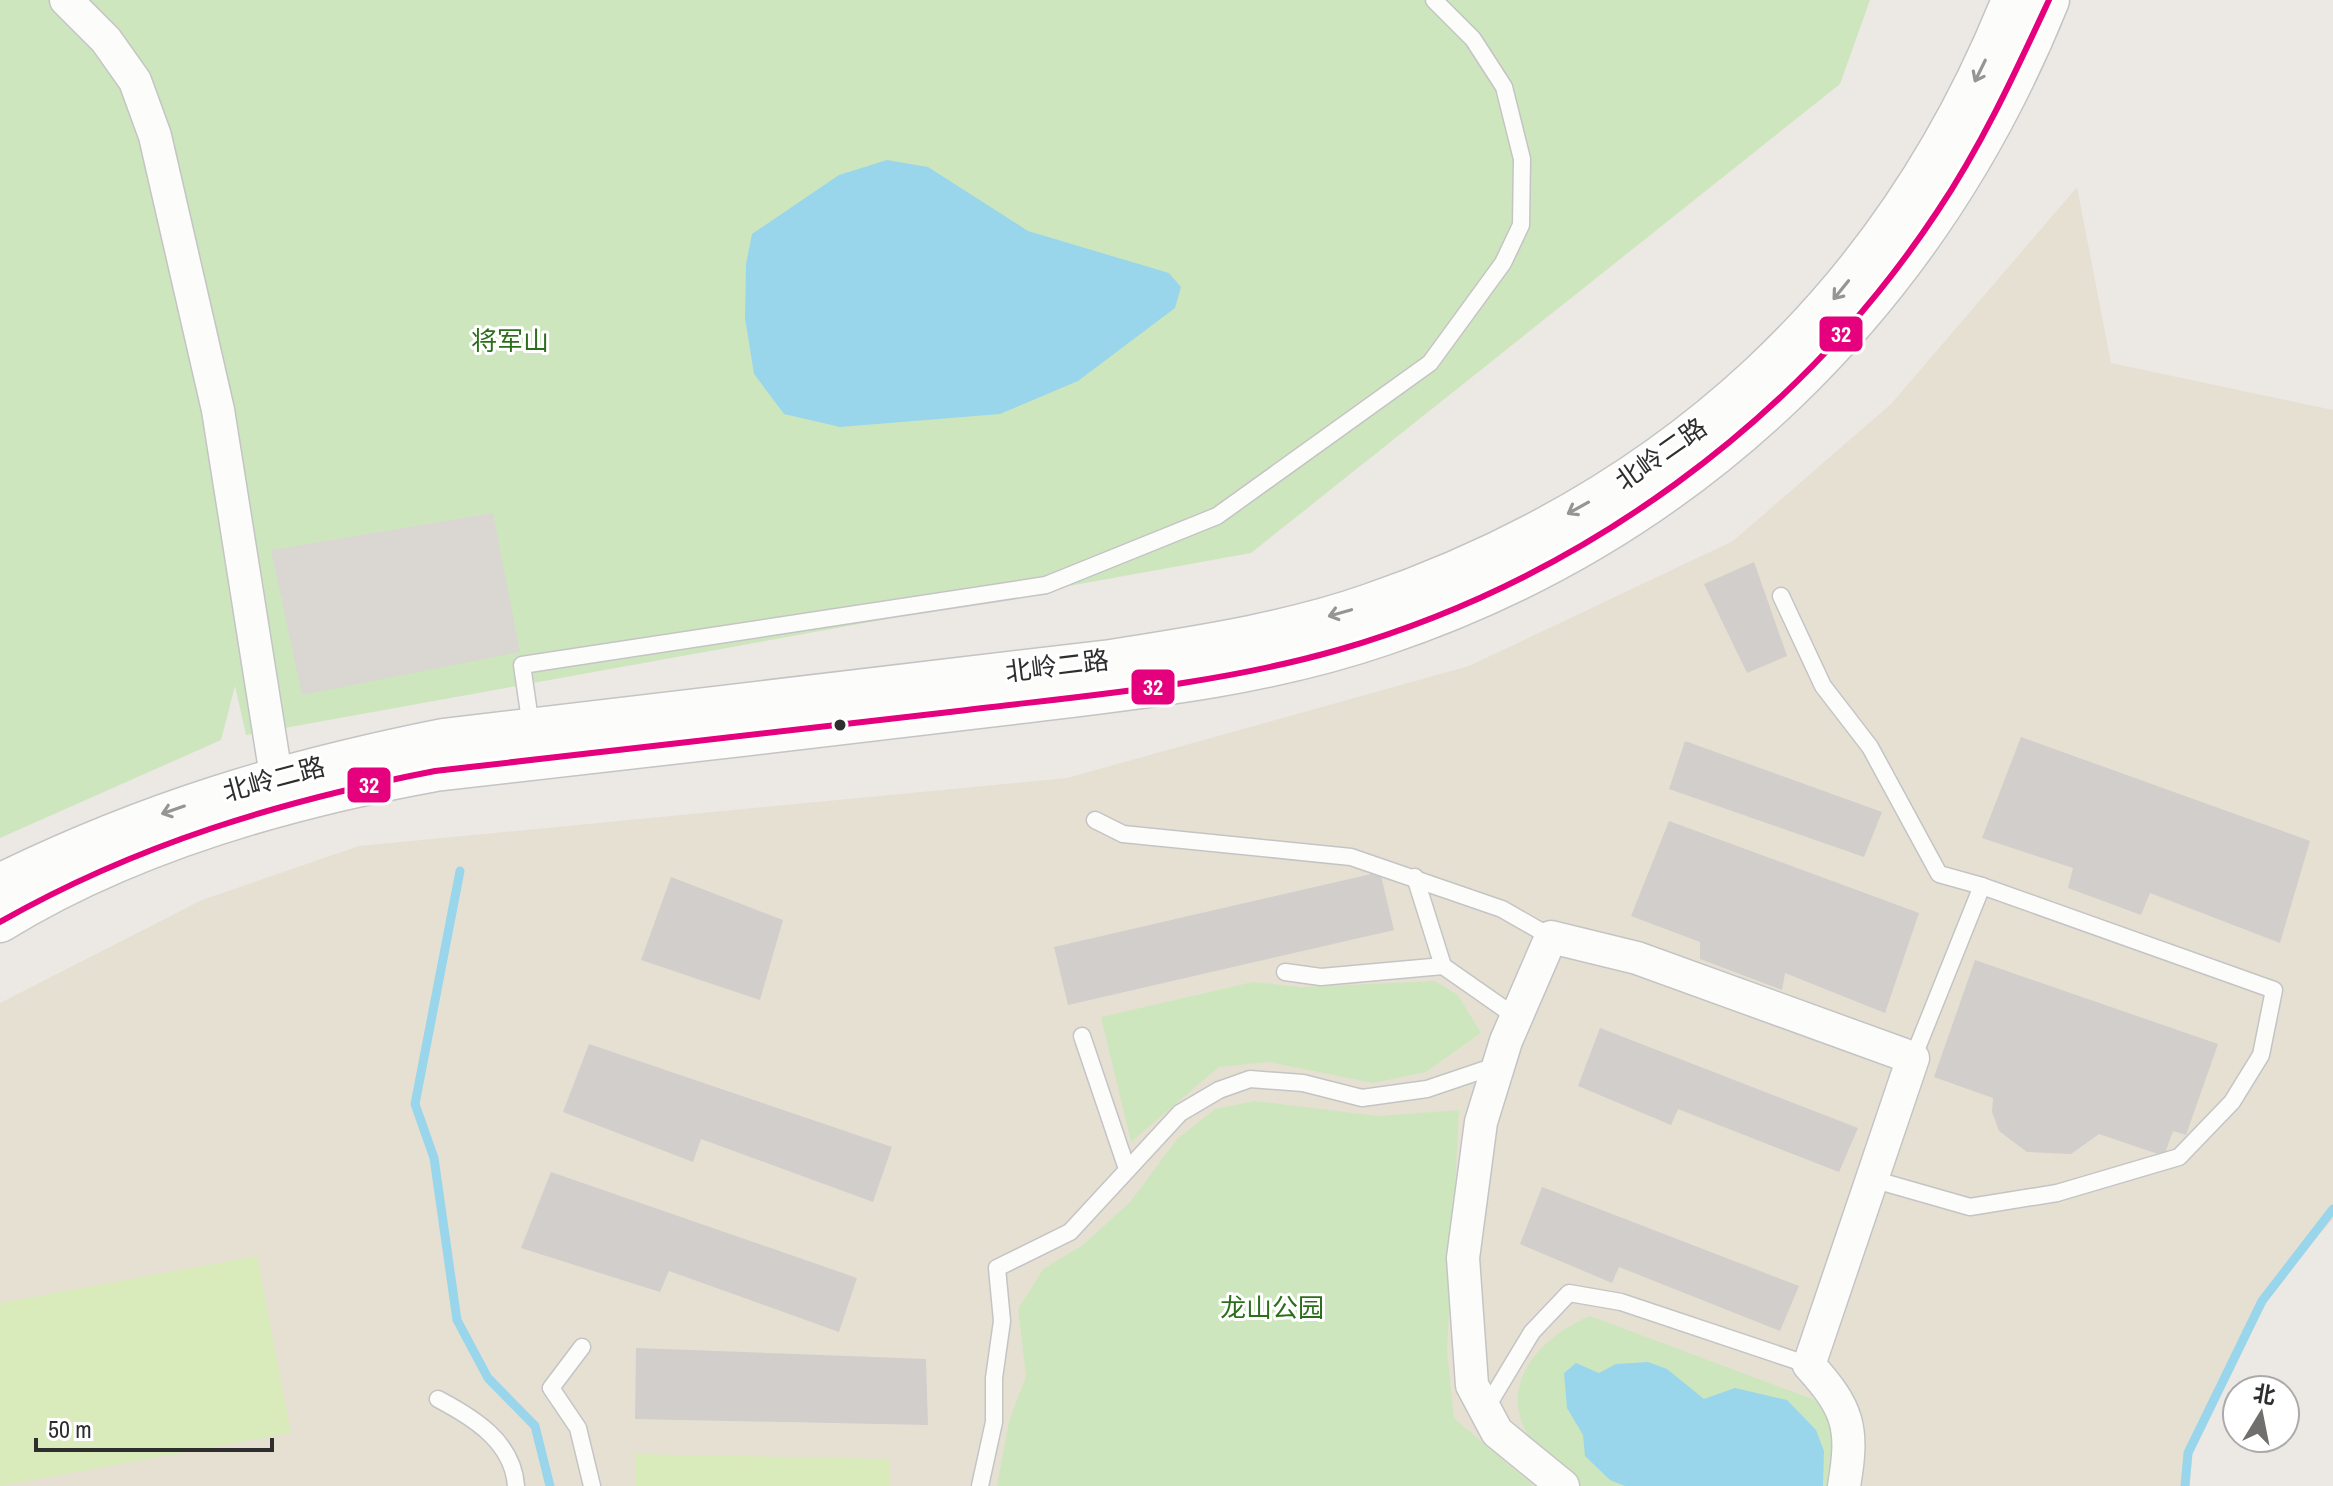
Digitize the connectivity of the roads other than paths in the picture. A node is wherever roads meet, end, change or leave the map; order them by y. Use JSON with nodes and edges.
{"nodes":[{"id":1,"x":66,"y":0,"type":"edge"},
{"id":2,"x":1434,"y":0,"type":"edge"},
{"id":3,"x":2012,"y":0,"type":"edge"},
{"id":4,"x":2049,"y":0,"type":"edge"},
{"id":5,"x":1781,"y":596,"type":"dead end"},
{"id":6,"x":534,"y":744,"type":"junction"},
{"id":7,"x":277,"y":790,"type":"junction"},
{"id":8,"x":1095,"y":820,"type":"dead end"},
{"id":9,"x":1415,"y":877,"type":"junction"},
{"id":10,"x":0,"y":884,"type":"edge"},
{"id":11,"x":1982,"y":886,"type":"junction"},
{"id":12,"x":0,"y":922,"type":"edge"},
{"id":13,"x":1551,"y":937,"type":"junction"},
{"id":14,"x":1443,"y":966,"type":"junction"},
{"id":15,"x":1285,"y":972,"type":"dead end"},
{"id":16,"x":1516,"y":1017,"type":"junction"},
{"id":17,"x":1082,"y":1036,"type":"dead end"},
{"id":18,"x":1913,"y":1058,"type":"junction"},
{"id":19,"x":1498,"y":1065,"type":"junction"},
{"id":20,"x":1127,"y":1169,"type":"junction"},
{"id":21,"x":1872,"y":1179,"type":"junction"},
{"id":22,"x":582,"y":1347,"type":"dead end"},
{"id":23,"x":1809,"y":1365,"type":"junction"},
{"id":24,"x":438,"y":1399,"type":"dead end"},
{"id":25,"x":1485,"y":1410,"type":"junction"},
{"id":26,"x":516,"y":1486,"type":"edge"},
{"id":27,"x":592,"y":1486,"type":"edge"},
{"id":28,"x":980,"y":1486,"type":"edge"},
{"id":29,"x":1563,"y":1486,"type":"edge"},
{"id":30,"x":1844,"y":1486,"type":"edge"}],
"edges":[{"from":1,"to":7,"type":"street"},
{"from":2,"to":6,"type":"lane"},
{"from":3,"to":6,"type":"street","name":"北岭二路","one_way":true},
{"from":4,"to":6,"type":"street","name":"北岭二路"},
{"from":5,"to":11,"type":"lane"},
{"from":6,"to":7,"type":"street","name":"北岭二路"},
{"from":7,"to":10,"type":"street","name":"北岭二路","one_way":true},
{"from":7,"to":12,"type":"street","name":"北岭二路"},
{"from":8,"to":9,"type":"lane"},
{"from":9,"to":13,"type":"lane"},
{"from":9,"to":14,"type":"lane"},
{"from":11,"to":18,"type":"lane"},
{"from":11,"to":21,"type":"lane"},
{"from":13,"to":16,"type":"street"},
{"from":13,"to":18,"type":"street"},
{"from":14,"to":15,"type":"lane"},
{"from":14,"to":16,"type":"lane"},
{"from":16,"to":19,"type":"street"},
{"from":17,"to":20,"type":"lane"},
{"from":18,"to":21,"type":"street"},
{"from":19,"to":20,"type":"lane"},
{"from":19,"to":25,"type":"street"},
{"from":20,"to":28,"type":"lane"},
{"from":21,"to":23,"type":"street"},
{"from":22,"to":27,"type":"lane"},
{"from":23,"to":25,"type":"lane"},
{"from":23,"to":30,"type":"street"},
{"from":24,"to":26,"type":"lane"},
{"from":25,"to":29,"type":"street"}]}
